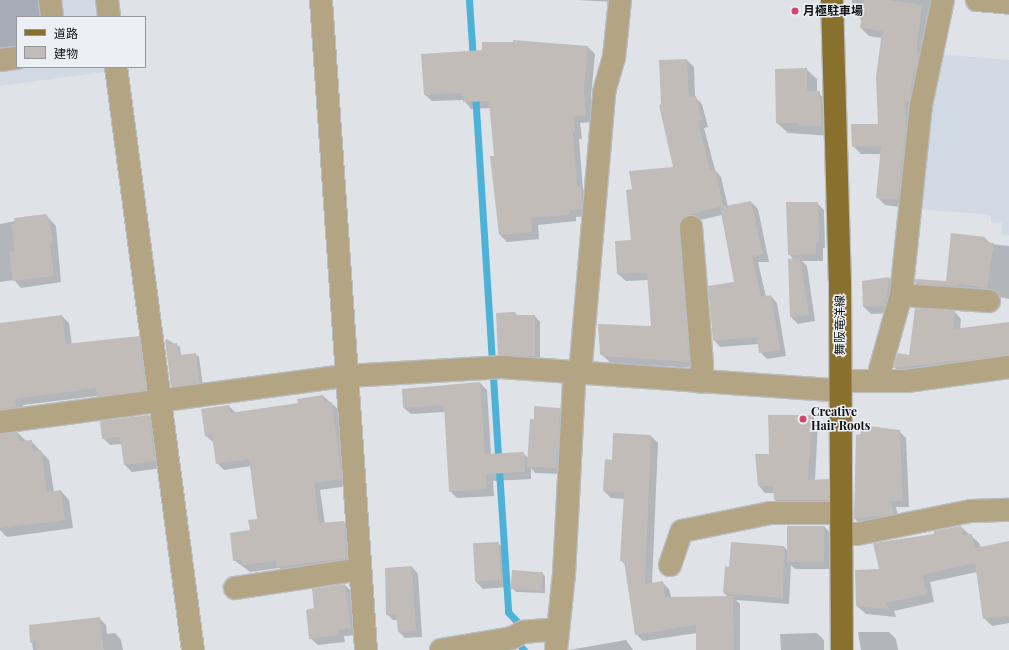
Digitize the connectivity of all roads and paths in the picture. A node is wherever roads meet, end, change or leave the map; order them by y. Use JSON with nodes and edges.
{"nodes":[{"id":1,"x":50,"y":0,"type":"edge"},
{"id":2,"x":107,"y":0,"type":"edge"},
{"id":3,"x":321,"y":0,"type":"edge"},
{"id":4,"x":620,"y":0,"type":"edge"},
{"id":5,"x":832,"y":0,"type":"edge"},
{"id":6,"x":943,"y":0,"type":"edge"},
{"id":7,"x":977,"y":0,"type":"edge"},
{"id":8,"x":1009,"y":3,"type":"edge"},
{"id":9,"x":52,"y":16,"type":"edge"},
{"id":10,"x":109,"y":16,"type":"edge"},
{"id":11,"x":16,"y":58,"type":"edge"},
{"id":12,"x":0,"y":60,"type":"edge"},
{"id":13,"x":116,"y":68,"type":"edge"},
{"id":14,"x":691,"y":227,"type":"dead end"},
{"id":15,"x":901,"y":295,"type":"junction"},
{"id":16,"x":989,"y":301,"type":"dead end"},
{"id":17,"x":1009,"y":367,"type":"edge"},
{"id":18,"x":578,"y":373,"type":"junction"},
{"id":19,"x":347,"y":376,"type":"junction"},
{"id":20,"x":879,"y":381,"type":"junction"},
{"id":21,"x":701,"y":382,"type":"junction"},
{"id":22,"x":841,"y":386,"type":"junction"},
{"id":23,"x":160,"y":401,"type":"junction"},
{"id":24,"x":0,"y":422,"type":"edge"},
{"id":25,"x":1009,"y":510,"type":"edge"},
{"id":26,"x":841,"y":524,"type":"junction"},
{"id":27,"x":670,"y":564,"type":"dead end"},
{"id":28,"x":360,"y":569,"type":"junction"},
{"id":29,"x":235,"y":588,"type":"dead end"},
{"id":30,"x":558,"y":628,"type":"junction"},
{"id":31,"x":193,"y":650,"type":"edge"},
{"id":32,"x":366,"y":650,"type":"edge"},
{"id":33,"x":441,"y":650,"type":"edge"},
{"id":34,"x":556,"y":650,"type":"edge"},
{"id":35,"x":842,"y":650,"type":"edge"}],
"edges":[{"from":1,"to":9,"type":"street"},
{"from":2,"to":10,"type":"street"},
{"from":3,"to":19,"type":"street"},
{"from":4,"to":18,"type":"street"},
{"from":5,"to":22,"type":"main road","name":"舞阪竜洋線"},
{"from":6,"to":15,"type":"street"},
{"from":7,"to":8,"type":"street"},
{"from":11,"to":12,"type":"street"},
{"from":13,"to":23,"type":"street"},
{"from":14,"to":21,"type":"street"},
{"from":15,"to":16,"type":"street"},
{"from":15,"to":20,"type":"street"},
{"from":17,"to":20,"type":"street"},
{"from":18,"to":19,"type":"street"},
{"from":18,"to":21,"type":"street"},
{"from":18,"to":30,"type":"street"},
{"from":19,"to":23,"type":"street"},
{"from":19,"to":28,"type":"street"},
{"from":20,"to":22,"type":"street"},
{"from":21,"to":22,"type":"street"},
{"from":22,"to":26,"type":"main road","name":"舞阪竜洋線"},
{"from":23,"to":24,"type":"street"},
{"from":23,"to":31,"type":"street"},
{"from":25,"to":26,"type":"street"},
{"from":26,"to":27,"type":"street"},
{"from":26,"to":35,"type":"main road","name":"舞阪竜洋線"},
{"from":28,"to":29,"type":"street"},
{"from":28,"to":32,"type":"street"},
{"from":30,"to":33,"type":"street"},
{"from":30,"to":34,"type":"street"}]}
